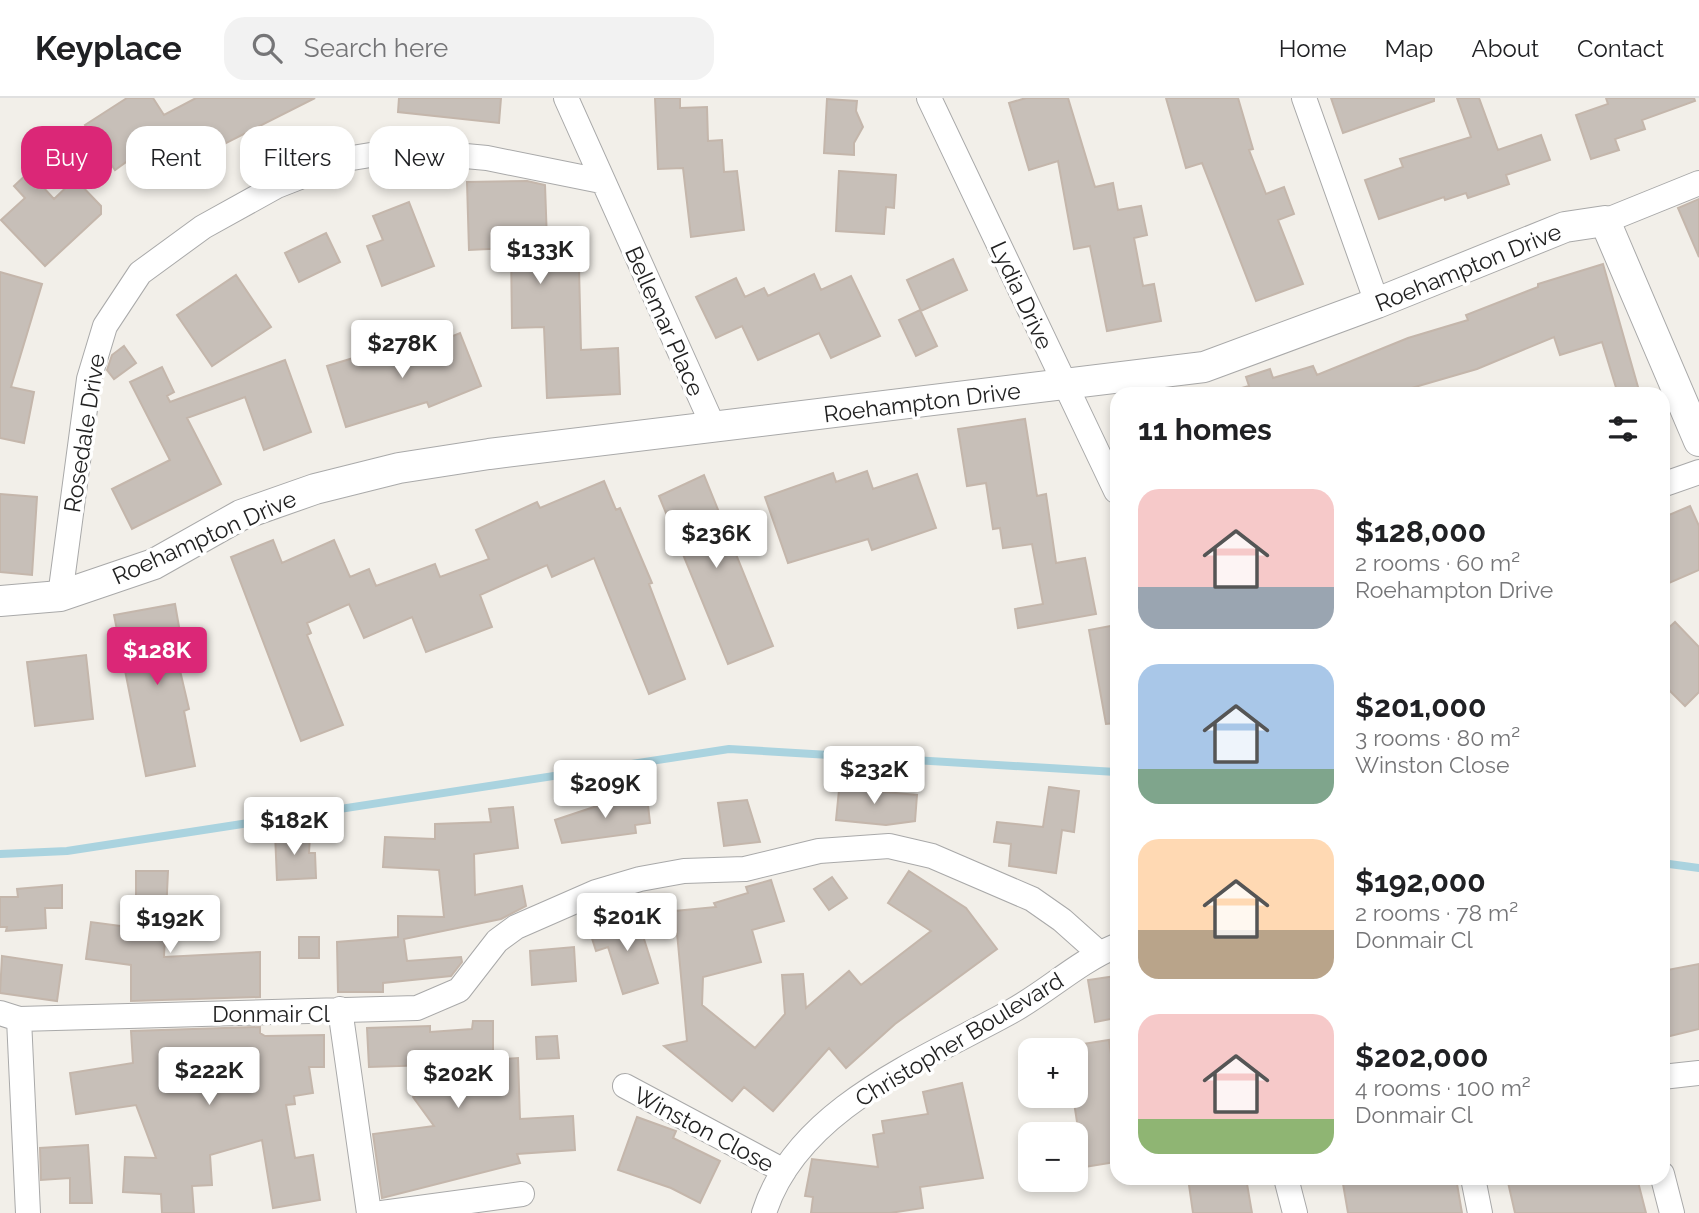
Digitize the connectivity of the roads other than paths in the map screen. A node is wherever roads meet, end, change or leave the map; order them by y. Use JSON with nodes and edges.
{"nodes":[{"id":1,"x":566,"y":98,"type":"edge"},
{"id":2,"x":929,"y":98,"type":"edge"},
{"id":3,"x":1304,"y":98,"type":"edge"},
{"id":4,"x":601,"y":181,"type":"junction"},
{"id":5,"x":1699,"y":183,"type":"edge"},
{"id":6,"x":1605,"y":221,"type":"junction"},
{"id":7,"x":1377,"y":303,"type":"junction"},
{"id":8,"x":1065,"y":385,"type":"junction"},
{"id":9,"x":714,"y":428,"type":"junction"},
{"id":10,"x":1699,"y":441,"type":"edge"},
{"id":11,"x":1699,"y":472,"type":"edge"},
{"id":12,"x":1110,"y":479,"type":"edge"},
{"id":13,"x":1670,"y":482,"type":"edge"},
{"id":14,"x":60,"y":596,"type":"junction"},
{"id":15,"x":0,"y":601,"type":"edge"},
{"id":16,"x":1108,"y":950,"type":"edge"},
{"id":17,"x":340,"y":1009,"type":"junction"},
{"id":18,"x":9,"y":1016,"type":"edge"},
{"id":19,"x":1699,"y":1073,"type":"edge"},
{"id":20,"x":1670,"y":1076,"type":"edge"},
{"id":21,"x":625,"y":1086,"type":"dead end"},
{"id":22,"x":784,"y":1171,"type":"junction"},
{"id":23,"x":1288,"y":1185,"type":"edge"},
{"id":24,"x":1475,"y":1185,"type":"edge"},
{"id":25,"x":1665,"y":1185,"type":"edge"},
{"id":26,"x":522,"y":1194,"type":"dead end"},
{"id":27,"x":28,"y":1213,"type":"edge"},
{"id":28,"x":369,"y":1213,"type":"edge"},
{"id":29,"x":382,"y":1213,"type":"edge"},
{"id":30,"x":764,"y":1213,"type":"edge"},
{"id":31,"x":1295,"y":1213,"type":"edge"},
{"id":32,"x":1480,"y":1213,"type":"edge"},
{"id":33,"x":1672,"y":1213,"type":"edge"}],
"edges":[{"from":1,"to":4,"type":"street","name":"Bellemar Place"},
{"from":2,"to":8,"type":"street","name":"Lydia Drive"},
{"from":3,"to":7,"type":"street"},
{"from":4,"to":9,"type":"street","name":"Bellemar Place"},
{"from":4,"to":14,"type":"street","name":"Rosedale Drive"},
{"from":5,"to":6,"type":"street"},
{"from":6,"to":7,"type":"street","name":"Roehampton Drive"},
{"from":6,"to":10,"type":"street"},
{"from":7,"to":8,"type":"street","name":"Roehampton Drive"},
{"from":8,"to":9,"type":"street","name":"Roehampton Drive"},
{"from":8,"to":12,"type":"street","name":"Lydia Drive"},
{"from":9,"to":14,"type":"street","name":"Roehampton Drive"},
{"from":11,"to":13,"type":"street"},
{"from":14,"to":15,"type":"street","name":"Roehampton Drive"},
{"from":16,"to":17,"type":"street"},
{"from":16,"to":22,"type":"street","name":"Christopher Boulevard"},
{"from":17,"to":18,"type":"street","name":"Donmair Cl"},
{"from":17,"to":28,"type":"street","name":"Donmair Cl"},
{"from":18,"to":27,"type":"street"},
{"from":19,"to":20,"type":"street"},
{"from":21,"to":22,"type":"street","name":"Winston Close"},
{"from":22,"to":30,"type":"street","name":"Christopher Boulevard"},
{"from":23,"to":31,"type":"street"},
{"from":24,"to":32,"type":"street"},
{"from":25,"to":33,"type":"street"},
{"from":26,"to":29,"type":"street"}]}
